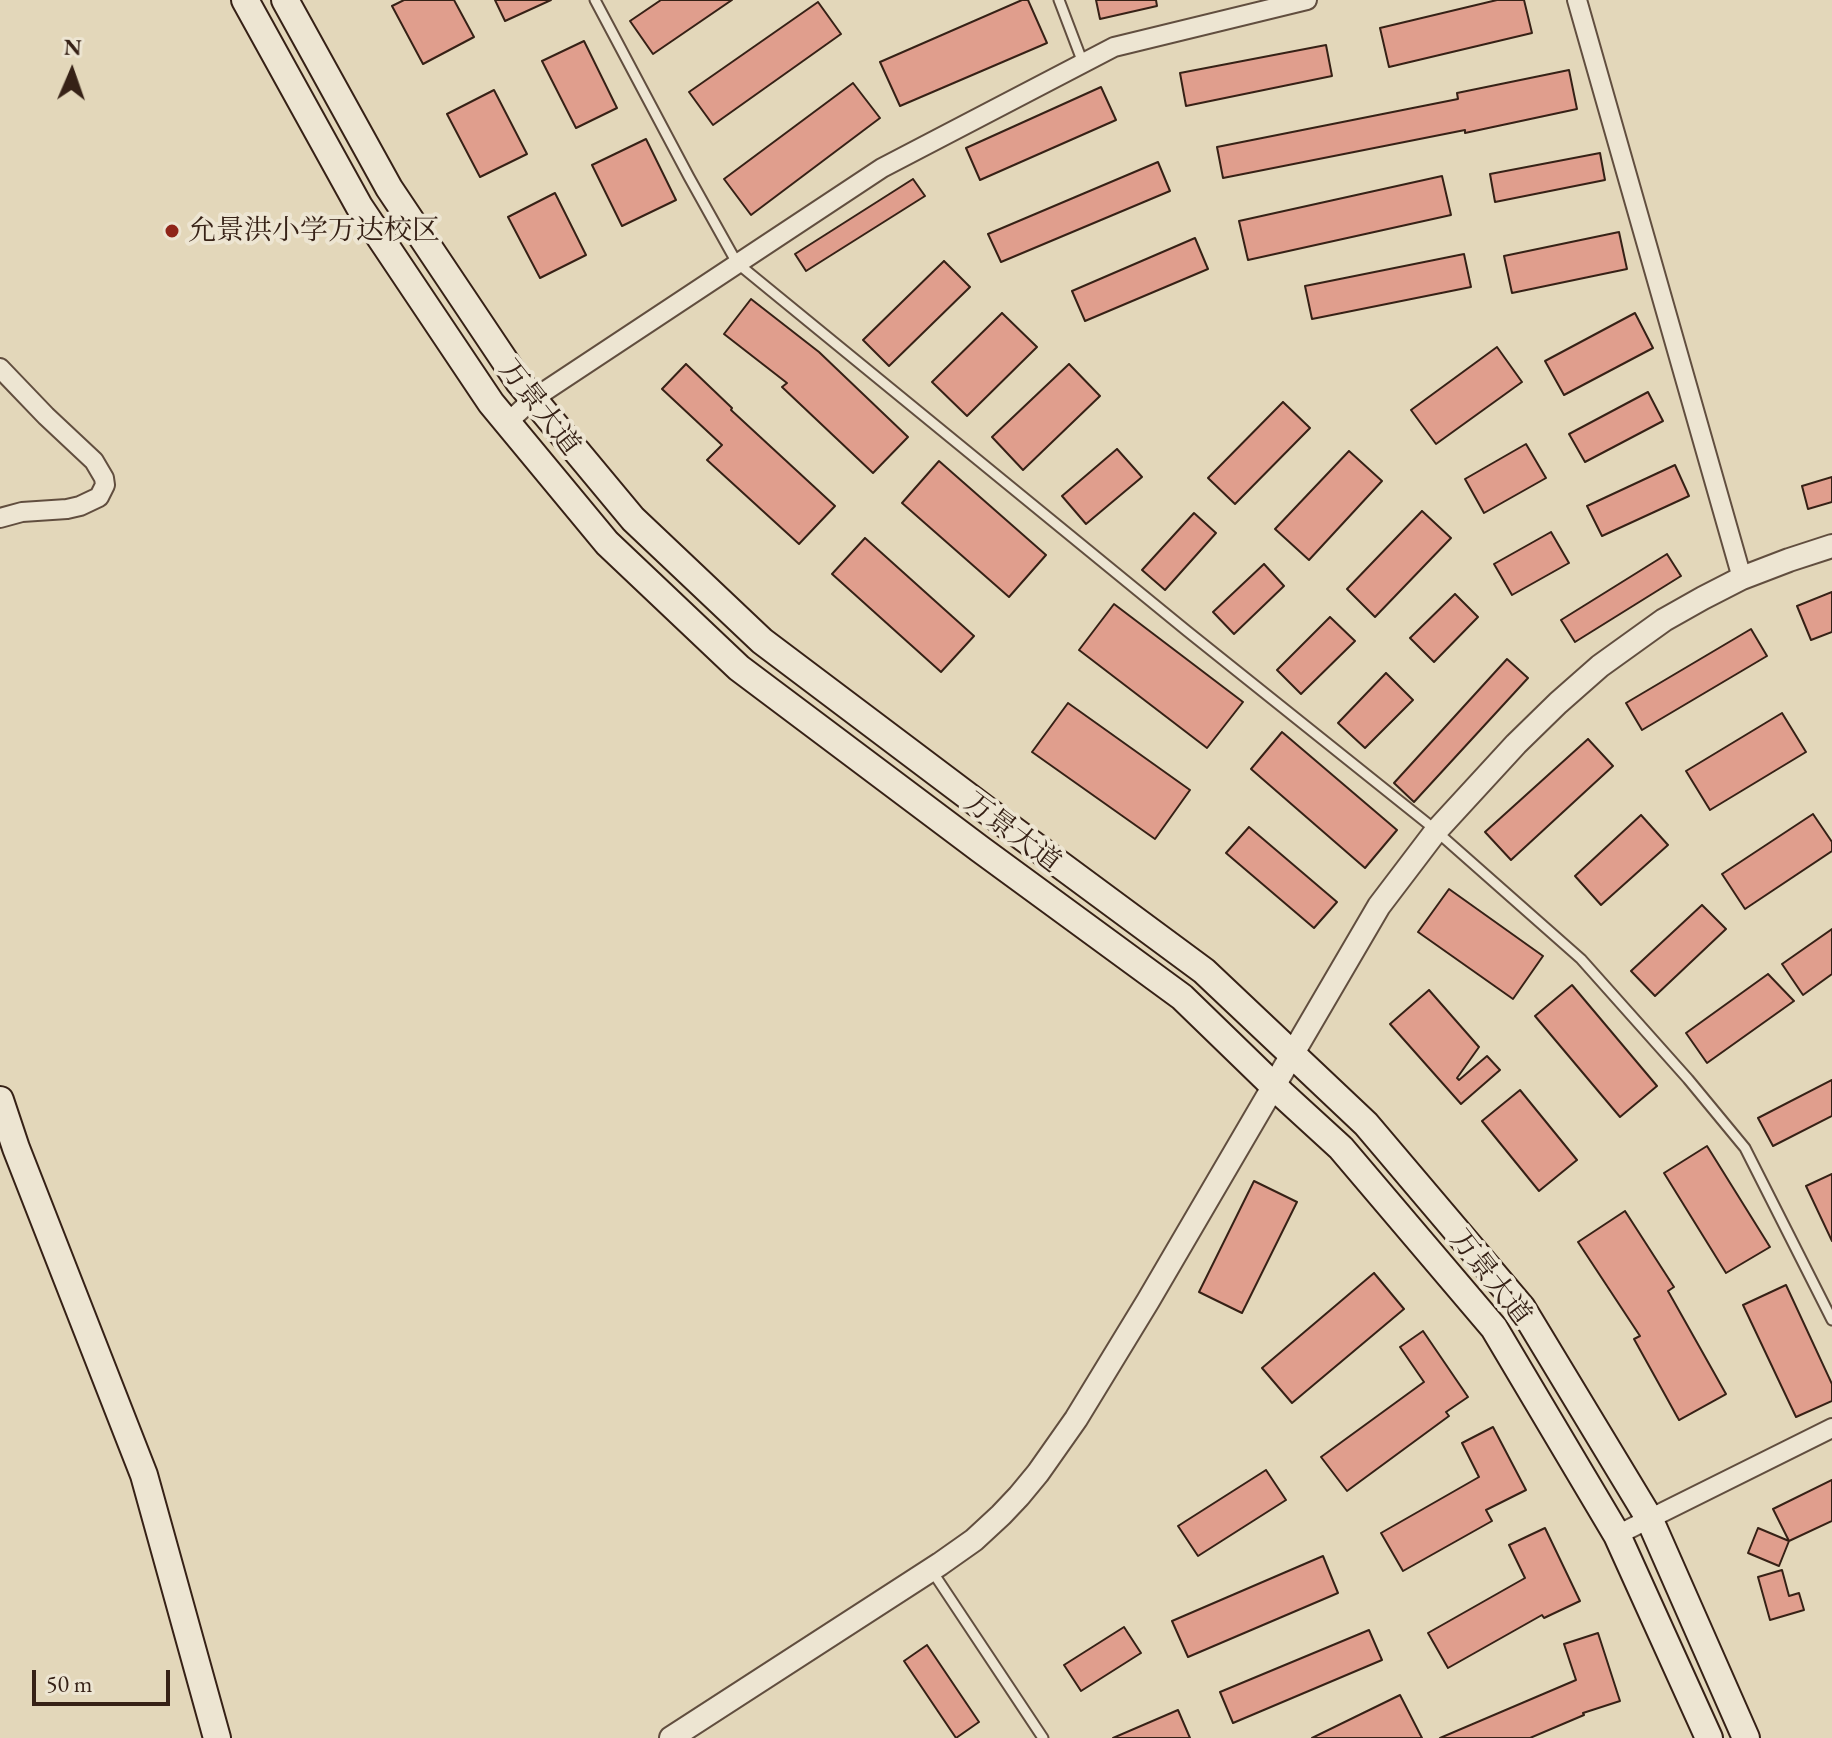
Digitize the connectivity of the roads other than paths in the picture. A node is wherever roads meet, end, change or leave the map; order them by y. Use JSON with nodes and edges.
{"nodes":[{"id":1,"x":245,"y":0,"type":"edge"},
{"id":2,"x":285,"y":0,"type":"edge"},
{"id":3,"x":595,"y":0,"type":"edge"},
{"id":4,"x":1059,"y":0,"type":"edge"},
{"id":5,"x":1307,"y":0,"type":"edge"},
{"id":6,"x":1577,"y":0,"type":"edge"},
{"id":7,"x":1083,"y":63,"type":"junction"},
{"id":8,"x":737,"y":263,"type":"junction"},
{"id":9,"x":0,"y":368,"type":"edge"},
{"id":10,"x":533,"y":399,"type":"junction"},
{"id":11,"x":507,"y":423,"type":"junction"},
{"id":12,"x":0,"y":518,"type":"edge"},
{"id":13,"x":1832,"y":546,"type":"edge"},
{"id":14,"x":1742,"y":578,"type":"junction"},
{"id":15,"x":1436,"y":831,"type":"junction"},
{"id":16,"x":1293,"y":1053,"type":"junction"},
{"id":17,"x":1274,"y":1086,"type":"junction"},
{"id":18,"x":0,"y":1100,"type":"edge"},
{"id":19,"x":1832,"y":1320,"type":"edge"},
{"id":20,"x":1832,"y":1428,"type":"edge"},
{"id":21,"x":1649,"y":1518,"type":"junction"},
{"id":22,"x":1617,"y":1535,"type":"junction"},
{"id":23,"x":932,"y":1569,"type":"junction"},
{"id":24,"x":217,"y":1738,"type":"edge"},
{"id":25,"x":671,"y":1738,"type":"edge"},
{"id":26,"x":1043,"y":1738,"type":"edge"},
{"id":27,"x":1709,"y":1738,"type":"edge"},
{"id":28,"x":1746,"y":1738,"type":"edge"}],
"edges":[{"from":1,"to":11,"type":"main road","name":"万景大道"},
{"from":2,"to":10,"type":"main road","name":"万景大道"},
{"from":3,"to":8,"type":"lane"},
{"from":4,"to":7,"type":"lane"},
{"from":5,"to":7,"type":"street"},
{"from":6,"to":14,"type":"street"},
{"from":7,"to":8,"type":"street"},
{"from":8,"to":10,"type":"street"},
{"from":8,"to":15,"type":"lane"},
{"from":9,"to":12,"type":"street"},
{"from":10,"to":11,"type":"street"},
{"from":10,"to":16,"type":"main road","name":"万景大道"},
{"from":11,"to":17,"type":"main road","name":"万景大道"},
{"from":13,"to":14,"type":"street"},
{"from":14,"to":15,"type":"street"},
{"from":15,"to":16,"type":"street"},
{"from":15,"to":19,"type":"lane"},
{"from":16,"to":17,"type":"street"},
{"from":16,"to":21,"type":"main road","name":"万景大道"},
{"from":17,"to":22,"type":"main road","name":"万景大道"},
{"from":17,"to":23,"type":"street"},
{"from":18,"to":24,"type":"main road"},
{"from":20,"to":21,"type":"street"},
{"from":21,"to":22,"type":"street"},
{"from":21,"to":28,"type":"main road","name":"万景大道"},
{"from":22,"to":27,"type":"main road","name":"万景大道"},
{"from":23,"to":25,"type":"street"},
{"from":23,"to":26,"type":"lane"}]}
